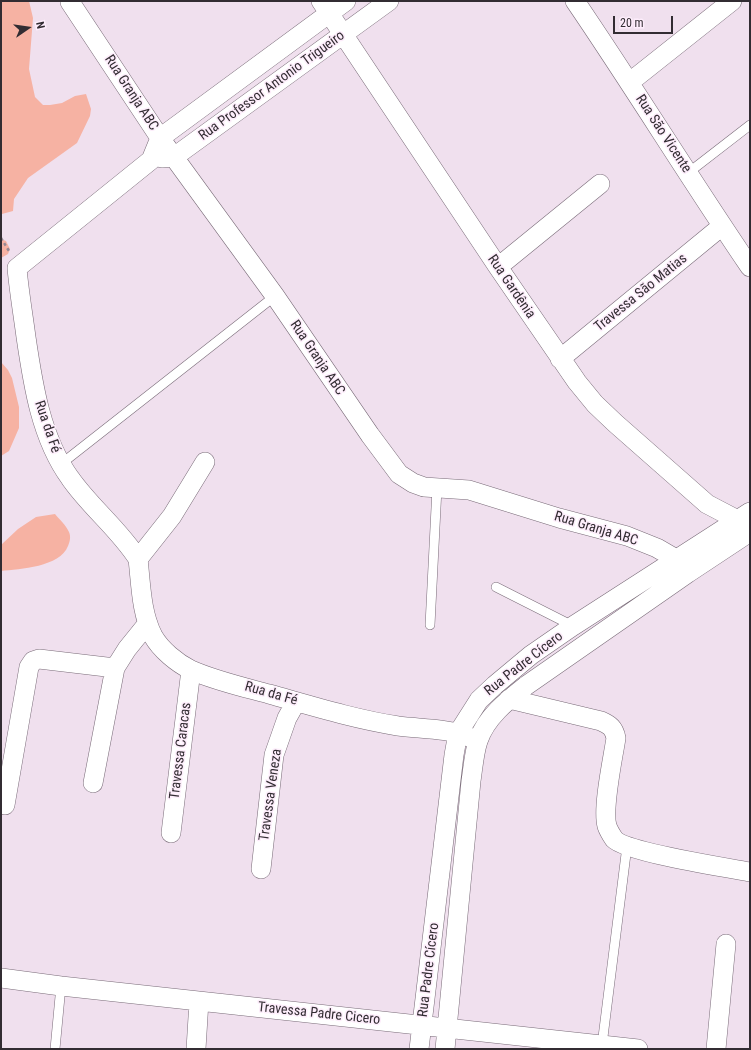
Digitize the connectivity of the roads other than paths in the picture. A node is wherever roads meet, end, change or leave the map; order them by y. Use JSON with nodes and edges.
{"nodes":[{"id":1,"x":346,"y":1,"type":"edge"},
{"id":2,"x":389,"y":1,"type":"edge"},
{"id":3,"x":575,"y":1,"type":"edge"},
{"id":4,"x":732,"y":1,"type":"edge"},
{"id":5,"x":70,"y":2,"type":"edge"},
{"id":6,"x":325,"y":8,"type":"edge"},
{"id":7,"x":343,"y":36,"type":"junction"},
{"id":8,"x":630,"y":82,"type":"junction"},
{"id":9,"x":750,"y":125,"type":"edge"},
{"id":10,"x":160,"y":138,"type":"junction"},
{"id":11,"x":174,"y":157,"type":"junction"},
{"id":12,"x":151,"y":160,"type":"junction"},
{"id":13,"x":688,"y":173,"type":"junction"},
{"id":14,"x":600,"y":184,"type":"dead end"},
{"id":15,"x":722,"y":226,"type":"junction"},
{"id":16,"x":498,"y":267,"type":"junction"},
{"id":17,"x":750,"y":267,"type":"edge"},
{"id":18,"x":275,"y":296,"type":"junction"},
{"id":19,"x":560,"y":359,"type":"junction"},
{"id":20,"x":205,"y":462,"type":"dead end"},
{"id":21,"x":61,"y":464,"type":"junction"},
{"id":22,"x":437,"y":488,"type":"junction"},
{"id":23,"x":747,"y":523,"type":"edge"},
{"id":24,"x":138,"y":559,"type":"junction"},
{"id":25,"x":676,"y":559,"type":"junction"},
{"id":26,"x":496,"y":588,"type":"dead end"},
{"id":27,"x":148,"y":623,"type":"junction"},
{"id":28,"x":430,"y":625,"type":"dead end"},
{"id":29,"x":573,"y":626,"type":"junction"},
{"id":30,"x":115,"y":668,"type":"junction"},
{"id":31,"x":191,"y":670,"type":"junction"},
{"id":32,"x":509,"y":699,"type":"junction"},
{"id":33,"x":296,"y":702,"type":"junction"},
{"id":34,"x":458,"y":733,"type":"junction"},
{"id":35,"x":478,"y":741,"type":"junction"},
{"id":36,"x":93,"y":782,"type":"dead end"},
{"id":37,"x":4,"y":805,"type":"dead end"},
{"id":38,"x":171,"y":833,"type":"dead end"},
{"id":39,"x":627,"y":846,"type":"junction"},
{"id":40,"x":261,"y":869,"type":"dead end"},
{"id":41,"x":750,"y":872,"type":"edge"},
{"id":42,"x":726,"y":944,"type":"dead end"},
{"id":43,"x":1,"y":978,"type":"edge"},
{"id":44,"x":61,"y":986,"type":"junction"},
{"id":45,"x":199,"y":1001,"type":"junction"},
{"id":46,"x":422,"y":1025,"type":"junction"},
{"id":47,"x":447,"y":1028,"type":"junction"},
{"id":48,"x":593,"y":1046,"type":"edge"},
{"id":49,"x":55,"y":1049,"type":"edge"},
{"id":50,"x":196,"y":1049,"type":"edge"},
{"id":51,"x":419,"y":1049,"type":"edge"},
{"id":52,"x":445,"y":1049,"type":"edge"},
{"id":53,"x":638,"y":1049,"type":"edge"},
{"id":54,"x":716,"y":1049,"type":"edge"}],
"edges":[{"from":1,"to":6,"type":"street","name":"Rua Professor Antonio Trigueiro"},
{"from":2,"to":7,"type":"street","name":"Rua Professor Antonio Trigueiro"},
{"from":3,"to":8,"type":"street","name":"Rua São Vicente"},
{"from":4,"to":8,"type":"street"},
{"from":5,"to":10,"type":"street","name":"Rua Granja ABC"},
{"from":6,"to":7,"type":"street","name":"Rua Gardênia"},
{"from":6,"to":10,"type":"street","name":"Rua Professor Antonio Trigueiro"},
{"from":7,"to":11,"type":"street","name":"Rua Professor Antonio Trigueiro"},
{"from":7,"to":16,"type":"street","name":"Rua Gardênia"},
{"from":8,"to":13,"type":"street","name":"Rua São Vicente"},
{"from":9,"to":13,"type":"lane"},
{"from":10,"to":11,"type":"street","name":"Rua Granja ABC"},
{"from":10,"to":12,"type":"street"},
{"from":11,"to":12,"type":"street","name":"Rua Professor Antonio Trigueiro"},
{"from":11,"to":18,"type":"street","name":"Rua Granja ABC"},
{"from":12,"to":21,"type":"street","name":"Rua da Fé"},
{"from":13,"to":15,"type":"street","name":"Rua São Vicente"},
{"from":14,"to":16,"type":"street"},
{"from":15,"to":17,"type":"street","name":"Rua São Vicente"},
{"from":15,"to":19,"type":"street","name":"Travessa São Matias"},
{"from":16,"to":19,"type":"street","name":"Rua Gardênia"},
{"from":18,"to":21,"type":"lane"},
{"from":18,"to":22,"type":"street","name":"Rua Granja ABC"},
{"from":19,"to":23,"type":"street","name":"Rua Gardênia"},
{"from":20,"to":24,"type":"street"},
{"from":21,"to":24,"type":"street","name":"Rua da Fé"},
{"from":22,"to":25,"type":"street","name":"Rua Granja ABC"},
{"from":22,"to":28,"type":"lane"},
{"from":23,"to":25,"type":"street","name":"Rua Padre Cícero"},
{"from":23,"to":32,"type":"street","name":"Rua Padre Cícero"},
{"from":24,"to":27,"type":"street","name":"Rua da Fé"},
{"from":25,"to":29,"type":"street","name":"Rua Padre Cícero"},
{"from":26,"to":29,"type":"lane"},
{"from":27,"to":30,"type":"street"},
{"from":27,"to":31,"type":"street","name":"Rua da Fé"},
{"from":29,"to":34,"type":"street","name":"Rua Padre Cícero"},
{"from":30,"to":36,"type":"street"},
{"from":30,"to":37,"type":"street"},
{"from":31,"to":33,"type":"street","name":"Rua da Fé"},
{"from":31,"to":38,"type":"street","name":"Travessa Caracas"},
{"from":32,"to":35,"type":"street","name":"Rua Padre Cícero"},
{"from":32,"to":39,"type":"street"},
{"from":33,"to":34,"type":"street","name":"Rua da Fé"},
{"from":33,"to":40,"type":"street","name":"Travessa Veneza"},
{"from":34,"to":35,"type":"street","name":"Rua da Fé"},
{"from":34,"to":46,"type":"street","name":"Rua Padre Cícero"},
{"from":35,"to":47,"type":"street","name":"Rua Padre Cícero"},
{"from":39,"to":41,"type":"street"},
{"from":39,"to":48,"type":"lane"},
{"from":42,"to":54,"type":"street"},
{"from":43,"to":44,"type":"street","name":"Travessa Padre Cicero"},
{"from":44,"to":45,"type":"street","name":"Travessa Padre Cicero"},
{"from":44,"to":49,"type":"lane"},
{"from":45,"to":46,"type":"street","name":"Travessa Padre Cicero"},
{"from":45,"to":50,"type":"street"},
{"from":46,"to":47,"type":"street","name":"Travessa Padre Cicero"},
{"from":46,"to":51,"type":"street","name":"Rua Padre Cícero"},
{"from":47,"to":48,"type":"street","name":"Travessa Padre Cicero"},
{"from":47,"to":52,"type":"street","name":"Rua Padre Cícero"},
{"from":48,"to":53,"type":"street","name":"Travessa Padre Cicero"}]}
